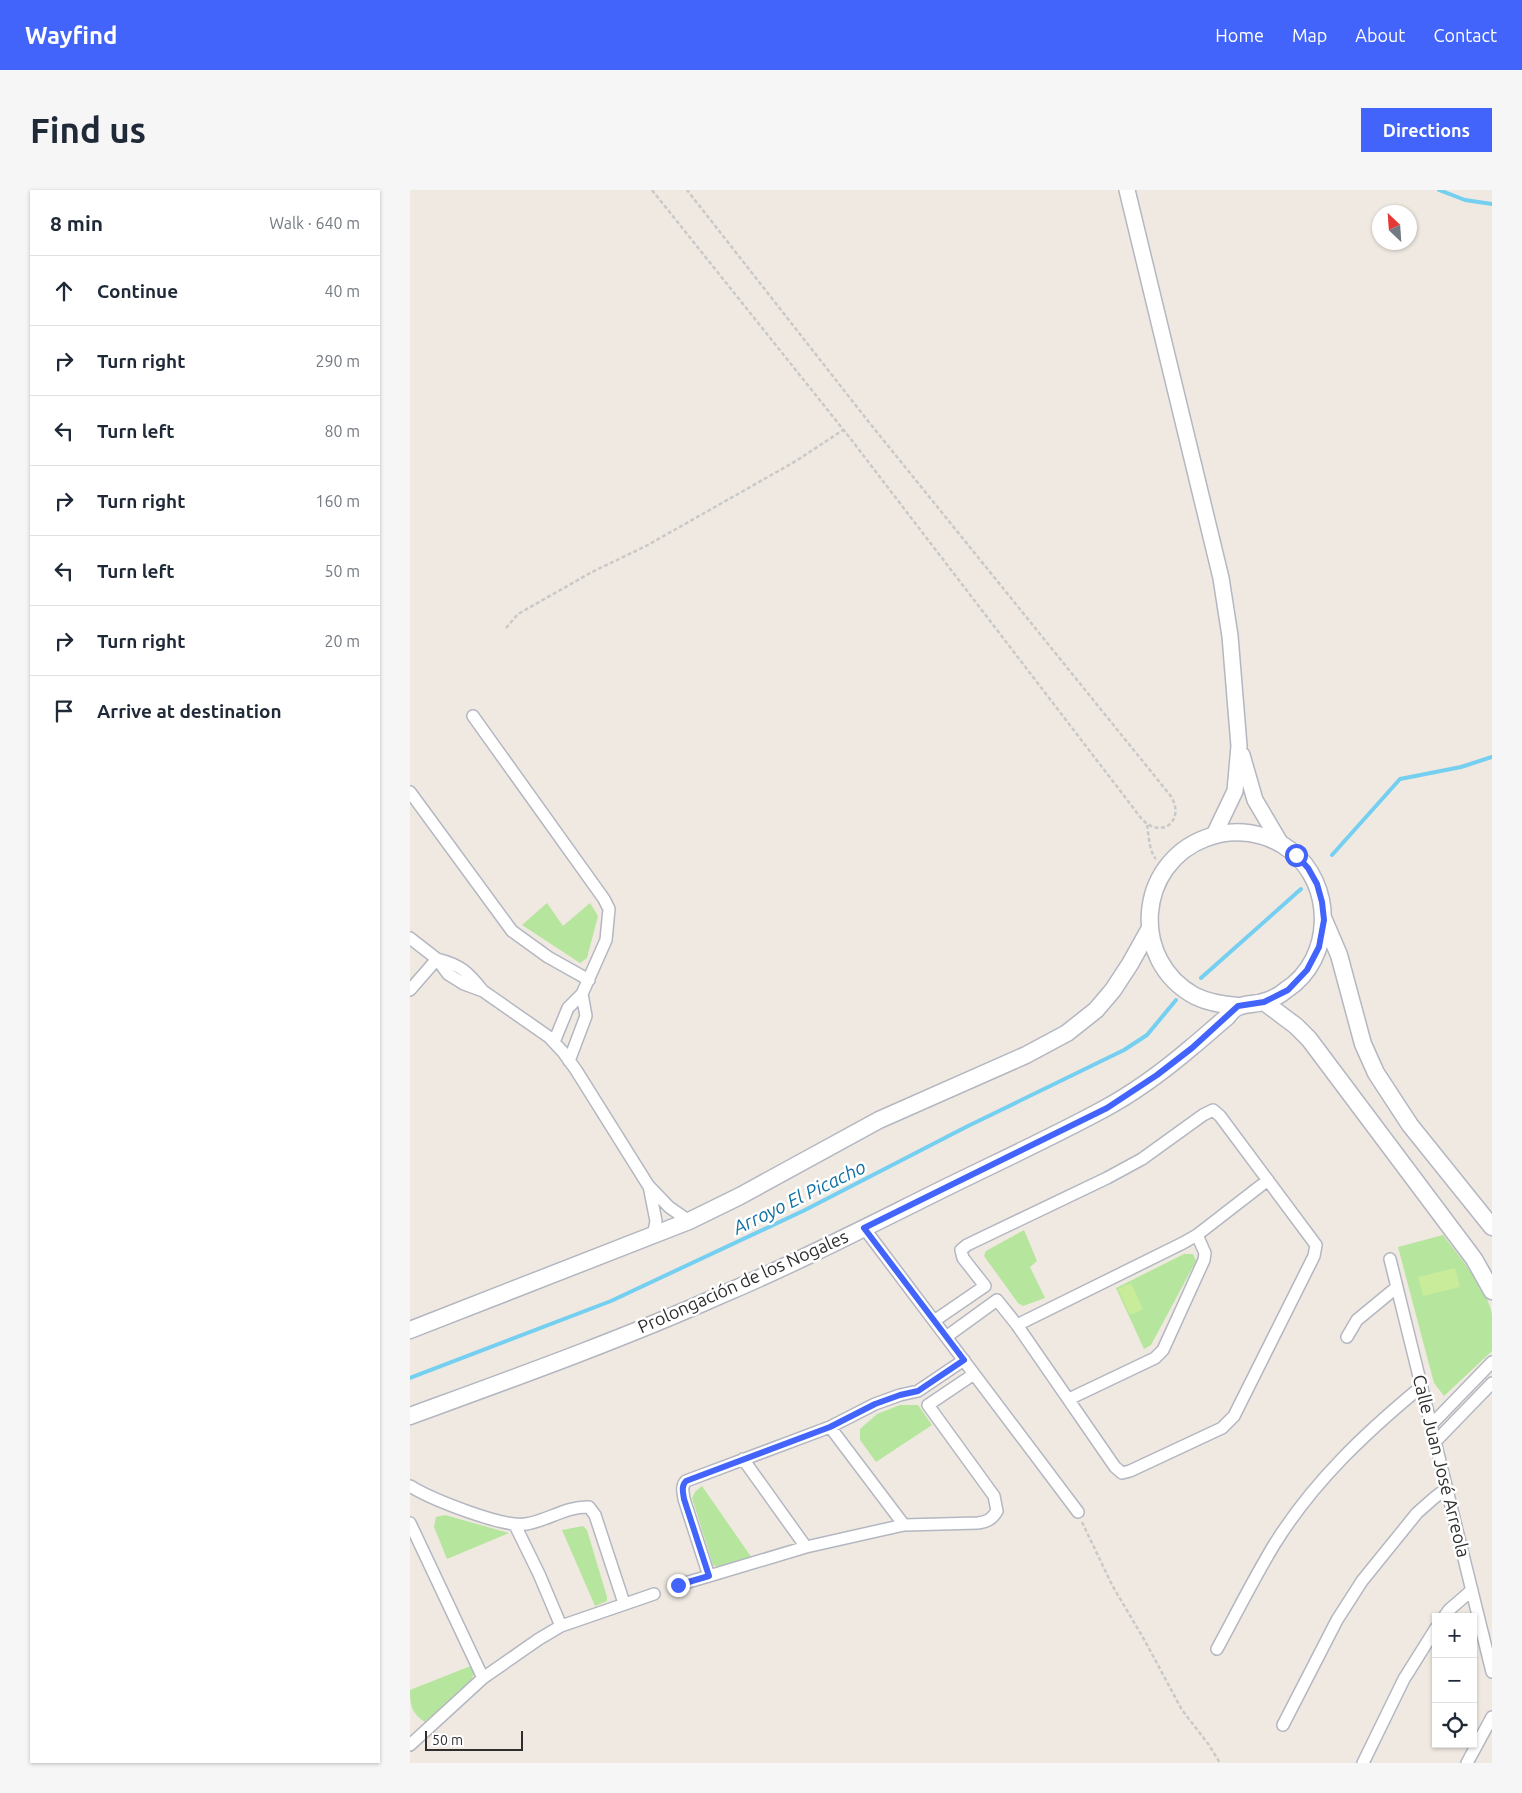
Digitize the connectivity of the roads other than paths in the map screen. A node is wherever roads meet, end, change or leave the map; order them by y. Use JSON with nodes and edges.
{"nodes":[{"id":1,"x":1127,"y":190,"type":"edge"},
{"id":2,"x":473,"y":716,"type":"dead end"},
{"id":3,"x":1240,"y":746,"type":"junction"},
{"id":4,"x":410,"y":792,"type":"edge"},
{"id":5,"x":1214,"y":835,"type":"junction"},
{"id":6,"x":1281,"y":844,"type":"junction"},
{"id":7,"x":1324,"y":920,"type":"junction"},
{"id":8,"x":1149,"y":930,"type":"junction"},
{"id":9,"x":410,"y":938,"type":"edge"},
{"id":10,"x":437,"y":959,"type":"junction"},
{"id":11,"x":588,"y":980,"type":"junction"},
{"id":12,"x":410,"y":990,"type":"edge"},
{"id":13,"x":582,"y":994,"type":"junction"},
{"id":14,"x":1264,"y":1002,"type":"junction"},
{"id":15,"x":1238,"y":1006,"type":"junction"},
{"id":16,"x":554,"y":1042,"type":"junction"},
{"id":17,"x":570,"y":1061,"type":"junction"},
{"id":18,"x":1268,"y":1180,"type":"junction"},
{"id":19,"x":648,"y":1185,"type":"junction"},
{"id":20,"x":689,"y":1221,"type":"junction"},
{"id":21,"x":1492,"y":1227,"type":"edge"},
{"id":22,"x":864,"y":1228,"type":"junction"},
{"id":23,"x":653,"y":1236,"type":"junction"},
{"id":24,"x":1197,"y":1236,"type":"junction"},
{"id":25,"x":1390,"y":1259,"type":"dead end"},
{"id":26,"x":984,"y":1286,"type":"junction"},
{"id":27,"x":1397,"y":1288,"type":"junction"},
{"id":28,"x":1492,"y":1291,"type":"edge"},
{"id":29,"x":997,"y":1300,"type":"junction"},
{"id":30,"x":934,"y":1321,"type":"junction"},
{"id":31,"x":1017,"y":1325,"type":"junction"},
{"id":32,"x":410,"y":1330,"type":"edge"},
{"id":33,"x":946,"y":1337,"type":"junction"},
{"id":34,"x":1348,"y":1337,"type":"dead end"},
{"id":35,"x":964,"y":1360,"type":"junction"},
{"id":36,"x":1492,"y":1362,"type":"edge"},
{"id":37,"x":974,"y":1374,"type":"junction"},
{"id":38,"x":1492,"y":1382,"type":"edge"},
{"id":39,"x":1422,"y":1386,"type":"junction"},
{"id":40,"x":918,"y":1391,"type":"junction"},
{"id":41,"x":1459,"y":1397,"type":"junction"},
{"id":42,"x":1069,"y":1399,"type":"junction"},
{"id":43,"x":928,"y":1405,"type":"junction"},
{"id":44,"x":1468,"y":1409,"type":"junction"},
{"id":45,"x":410,"y":1416,"type":"edge"},
{"id":46,"x":1431,"y":1425,"type":"junction"},
{"id":47,"x":830,"y":1427,"type":"junction"},
{"id":48,"x":1435,"y":1442,"type":"junction"},
{"id":49,"x":743,"y":1459,"type":"junction"},
{"id":50,"x":410,"y":1486,"type":"edge"},
{"id":51,"x":1447,"y":1488,"type":"junction"},
{"id":52,"x":1078,"y":1512,"type":"road end"},
{"id":53,"x":410,"y":1523,"type":"edge"},
{"id":54,"x":904,"y":1524,"type":"junction"},
{"id":55,"x":515,"y":1525,"type":"junction"},
{"id":56,"x":806,"y":1548,"type":"junction"},
{"id":57,"x":709,"y":1576,"type":"junction"},
{"id":58,"x":678,"y":1585,"type":"dead end"},
{"id":59,"x":1472,"y":1590,"type":"junction"},
{"id":60,"x":654,"y":1594,"type":"dead end"},
{"id":61,"x":624,"y":1603,"type":"junction"},
{"id":62,"x":1447,"y":1613,"type":"edge"},
{"id":63,"x":561,"y":1626,"type":"junction"},
{"id":64,"x":1432,"y":1634,"type":"edge"},
{"id":65,"x":1218,"y":1649,"type":"dead end"},
{"id":66,"x":1492,"y":1672,"type":"edge"},
{"id":67,"x":483,"y":1678,"type":"junction"},
{"id":68,"x":1492,"y":1717,"type":"edge"},
{"id":69,"x":1283,"y":1725,"type":"dead end"},
{"id":70,"x":410,"y":1745,"type":"edge"},
{"id":71,"x":1363,"y":1763,"type":"edge"},
{"id":72,"x":1467,"y":1763,"type":"edge"}],
"edges":[{"from":1,"to":3,"type":"street"},
{"from":2,"to":11,"type":"street"},
{"from":3,"to":5,"type":"street"},
{"from":3,"to":6,"type":"street"},
{"from":4,"to":11,"type":"street"},
{"from":5,"to":6,"type":"main road"},
{"from":5,"to":8,"type":"main road"},
{"from":6,"to":7,"type":"main road"},
{"from":7,"to":14,"type":"main road"},
{"from":7,"to":21,"type":"main road"},
{"from":8,"to":15,"type":"main road"},
{"from":8,"to":20,"type":"main road"},
{"from":9,"to":10,"type":"street"},
{"from":10,"to":12,"type":"street"},
{"from":10,"to":16,"type":"street"},
{"from":11,"to":13,"type":"street"},
{"from":13,"to":16,"type":"street"},
{"from":13,"to":17,"type":"street"},
{"from":14,"to":15,"type":"main road"},
{"from":14,"to":28,"type":"main road"},
{"from":15,"to":22,"type":"main road","name":"Prolongación de los Nogales"},
{"from":16,"to":17,"type":"street"},
{"from":17,"to":19,"type":"street"},
{"from":18,"to":24,"type":"street"},
{"from":18,"to":26,"type":"street"},
{"from":18,"to":42,"type":"street"},
{"from":19,"to":20,"type":"street"},
{"from":19,"to":23,"type":"street"},
{"from":20,"to":23,"type":"main road"},
{"from":22,"to":30,"type":"street"},
{"from":22,"to":45,"type":"main road","name":"Prolongación de los Nogales"},
{"from":23,"to":32,"type":"main road"},
{"from":24,"to":31,"type":"street"},
{"from":24,"to":42,"type":"street"},
{"from":25,"to":27,"type":"street","name":"Calle Juan José Arreola"},
{"from":26,"to":29,"type":"street"},
{"from":26,"to":30,"type":"street"},
{"from":27,"to":34,"type":"street"},
{"from":27,"to":39,"type":"street","name":"Calle Juan José Arreola"},
{"from":29,"to":31,"type":"street"},
{"from":29,"to":33,"type":"street"},
{"from":30,"to":33,"type":"street"},
{"from":31,"to":42,"type":"street"},
{"from":33,"to":35,"type":"street"},
{"from":35,"to":37,"type":"street"},
{"from":35,"to":40,"type":"street"},
{"from":36,"to":41,"type":"street"},
{"from":37,"to":43,"type":"street"},
{"from":37,"to":52,"type":"street"},
{"from":38,"to":44,"type":"street"},
{"from":39,"to":46,"type":"street","name":"Calle Juan José Arreola"},
{"from":39,"to":65,"type":"street"},
{"from":40,"to":43,"type":"street"},
{"from":40,"to":47,"type":"street"},
{"from":41,"to":44,"type":"street"},
{"from":41,"to":46,"type":"street"},
{"from":43,"to":54,"type":"street"},
{"from":44,"to":48,"type":"street"},
{"from":46,"to":48,"type":"street","name":"Calle Juan José Arreola"},
{"from":47,"to":49,"type":"street"},
{"from":47,"to":54,"type":"street"},
{"from":48,"to":51,"type":"street","name":"Calle Juan José Arreola"},
{"from":49,"to":56,"type":"street"},
{"from":49,"to":57,"type":"street"},
{"from":50,"to":55,"type":"street"},
{"from":51,"to":59,"type":"street","name":"Calle Juan José Arreola"},
{"from":51,"to":69,"type":"street"},
{"from":53,"to":67,"type":"street"},
{"from":54,"to":56,"type":"street"},
{"from":55,"to":61,"type":"street"},
{"from":55,"to":63,"type":"street"},
{"from":56,"to":57,"type":"street"},
{"from":57,"to":58,"type":"street"},
{"from":59,"to":62,"type":"street"},
{"from":59,"to":66,"type":"street","name":"Calle Juan José Arreola"},
{"from":60,"to":61,"type":"street"},
{"from":61,"to":63,"type":"street"},
{"from":63,"to":67,"type":"street"},
{"from":64,"to":71,"type":"street"},
{"from":67,"to":70,"type":"street"},
{"from":68,"to":72,"type":"street"}]}
